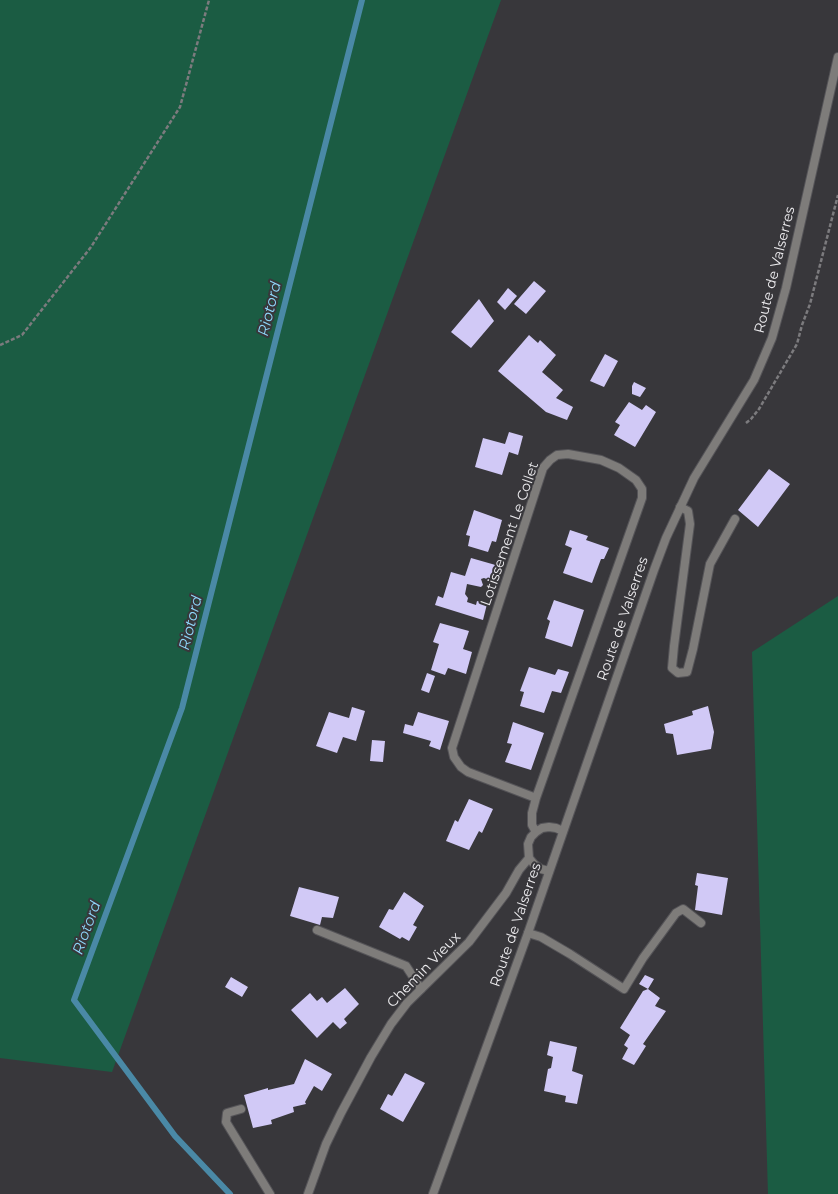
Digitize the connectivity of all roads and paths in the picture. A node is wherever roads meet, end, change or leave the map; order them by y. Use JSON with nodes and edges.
{"nodes":[{"id":1,"x":209,"y":0,"type":"edge"},
{"id":2,"x":838,"y":57,"type":"edge"},
{"id":3,"x":838,"y":195,"type":"edge"},
{"id":4,"x":0,"y":345,"type":"edge"},
{"id":5,"x":743,"y":425,"type":"dead end"},
{"id":6,"x":680,"y":507,"type":"junction"},
{"id":7,"x":735,"y":519,"type":"dead end"},
{"id":8,"x":536,"y":798,"type":"junction"},
{"id":9,"x":563,"y":831,"type":"junction"},
{"id":10,"x":536,"y":832,"type":"junction"},
{"id":11,"x":529,"y":858,"type":"junction"},
{"id":12,"x":549,"y":871,"type":"junction"},
{"id":13,"x":701,"y":923,"type":"dead end"},
{"id":14,"x":317,"y":930,"type":"dead end"},
{"id":15,"x":528,"y":933,"type":"junction"},
{"id":16,"x":421,"y":989,"type":"junction"},
{"id":17,"x":241,"y":1109,"type":"dead end"},
{"id":18,"x":270,"y":1194,"type":"edge"},
{"id":19,"x":308,"y":1194,"type":"edge"},
{"id":20,"x":433,"y":1194,"type":"edge"}],
"edges":[{"from":1,"to":4,"type":"path"},
{"from":2,"to":6,"type":"street","name":"Route de Valserres"},
{"from":3,"to":5,"type":"path"},
{"from":6,"to":7,"type":"street"},
{"from":6,"to":9,"type":"street","name":"Route de Valserres"},
{"from":8,"to":8,"type":"street","name":"Lotissement Le Collet"},
{"from":8,"to":10,"type":"street","name":"Lotissement Le Collet"},
{"from":9,"to":10,"type":"street"},
{"from":9,"to":12,"type":"street","name":"Route de Valserres"},
{"from":10,"to":11,"type":"street"},
{"from":11,"to":12,"type":"street"},
{"from":11,"to":16,"type":"street","name":"Chemin Vieux"},
{"from":12,"to":15,"type":"street","name":"Route de Valserres"},
{"from":13,"to":15,"type":"street"},
{"from":14,"to":16,"type":"street"},
{"from":15,"to":20,"type":"street","name":"Route de Valserres"},
{"from":16,"to":19,"type":"street","name":"Chemin Vieux"},
{"from":17,"to":18,"type":"street"}]}
